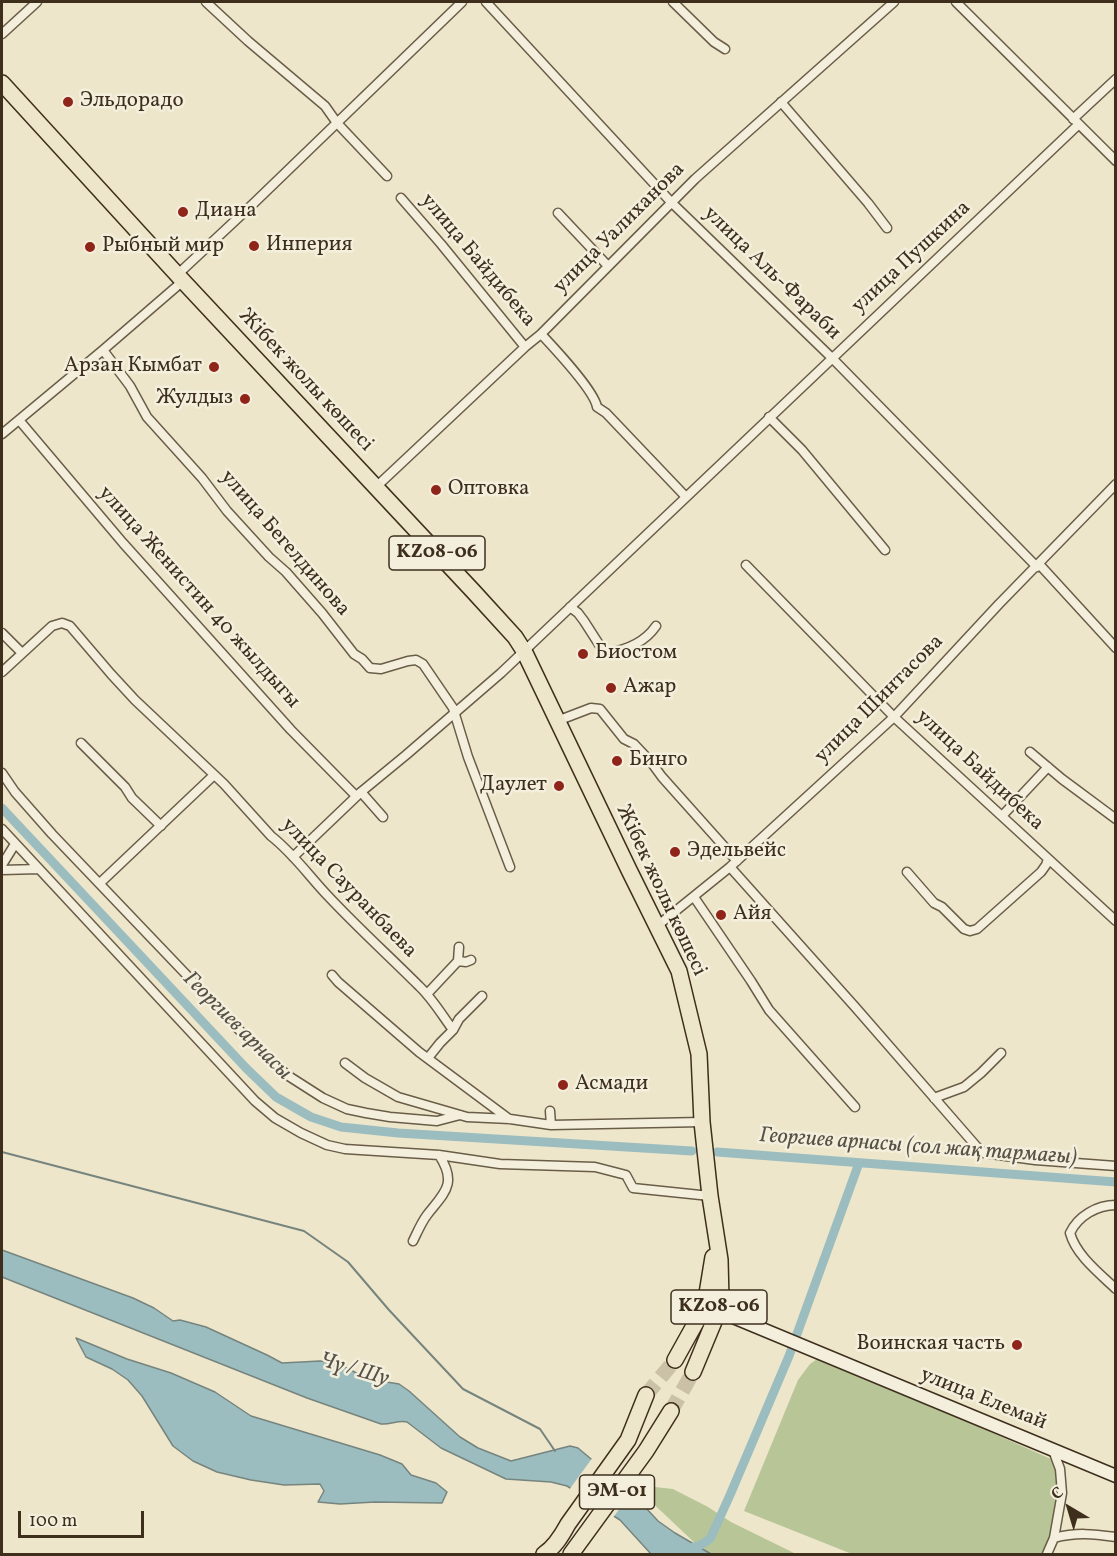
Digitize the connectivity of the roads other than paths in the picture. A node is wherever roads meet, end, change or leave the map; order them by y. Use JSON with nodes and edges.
{"nodes":[{"id":1,"x":38,"y":2,"type":"edge"},
{"id":2,"x":206,"y":2,"type":"edge"},
{"id":3,"x":462,"y":2,"type":"edge"},
{"id":4,"x":486,"y":2,"type":"edge"},
{"id":5,"x":673,"y":2,"type":"edge"},
{"id":6,"x":894,"y":2,"type":"edge"},
{"id":7,"x":956,"y":2,"type":"edge"},
{"id":8,"x":2,"y":34,"type":"edge"},
{"id":9,"x":725,"y":49,"type":"dead end"},
{"id":10,"x":1116,"y":80,"type":"edge"},
{"id":11,"x":2,"y":83,"type":"edge"},
{"id":12,"x":781,"y":102,"type":"junction"},
{"id":13,"x":1076,"y":122,"type":"junction"},
{"id":14,"x":337,"y":123,"type":"junction"},
{"id":15,"x":1116,"y":161,"type":"edge"},
{"id":16,"x":387,"y":176,"type":"dead end"},
{"id":17,"x":401,"y":198,"type":"dead end"},
{"id":18,"x":671,"y":201,"type":"junction"},
{"id":19,"x":558,"y":213,"type":"dead end"},
{"id":20,"x":887,"y":228,"type":"dead end"},
{"id":21,"x":608,"y":266,"type":"junction"},
{"id":22,"x":180,"y":278,"type":"junction"},
{"id":23,"x":541,"y":334,"type":"junction"},
{"id":24,"x":525,"y":347,"type":"junction"},
{"id":25,"x":103,"y":350,"type":"junction"},
{"id":26,"x":832,"y":358,"type":"junction"},
{"id":27,"x":769,"y":417,"type":"junction"},
{"id":28,"x":19,"y":420,"type":"junction"},
{"id":29,"x":2,"y":434,"type":"edge"},
{"id":30,"x":1116,"y":484,"type":"edge"},
{"id":31,"x":376,"y":487,"type":"junction"},
{"id":32,"x":686,"y":497,"type":"junction"},
{"id":33,"x":885,"y":550,"type":"dead end"},
{"id":34,"x":746,"y":565,"type":"dead end"},
{"id":35,"x":1038,"y":565,"type":"junction"},
{"id":36,"x":570,"y":607,"type":"junction"},
{"id":37,"x":656,"y":626,"type":"dead end"},
{"id":38,"x":2,"y":633,"type":"edge"},
{"id":39,"x":1116,"y":648,"type":"edge"},
{"id":40,"x":524,"y":651,"type":"junction"},
{"id":41,"x":21,"y":653,"type":"junction"},
{"id":42,"x":2,"y":672,"type":"edge"},
{"id":43,"x":455,"y":714,"type":"junction"},
{"id":44,"x":894,"y":717,"type":"junction"},
{"id":45,"x":557,"y":721,"type":"junction"},
{"id":46,"x":81,"y":743,"type":"dead end"},
{"id":47,"x":1030,"y":752,"type":"dead end"},
{"id":48,"x":1048,"y":767,"type":"junction"},
{"id":49,"x":2,"y":773,"type":"edge"},
{"id":50,"x":214,"y":776,"type":"junction"},
{"id":51,"x":358,"y":794,"type":"junction"},
{"id":52,"x":1002,"y":816,"type":"junction"},
{"id":53,"x":383,"y":817,"type":"dead end"},
{"id":54,"x":1116,"y":819,"type":"edge"},
{"id":55,"x":161,"y":826,"type":"junction"},
{"id":56,"x":2,"y":829,"type":"edge"},
{"id":57,"x":15,"y":843,"type":"junction"},
{"id":58,"x":293,"y":857,"type":"junction"},
{"id":59,"x":1048,"y":860,"type":"junction"},
{"id":60,"x":2,"y":864,"type":"edge"},
{"id":61,"x":733,"y":864,"type":"junction"},
{"id":62,"x":510,"y":867,"type":"dead end"},
{"id":63,"x":39,"y":869,"type":"junction"},
{"id":64,"x":2,"y":870,"type":"edge"},
{"id":65,"x":907,"y":872,"type":"dead end"},
{"id":66,"x":100,"y":883,"type":"junction"},
{"id":67,"x":694,"y":897,"type":"junction"},
{"id":68,"x":1116,"y":921,"type":"edge"},
{"id":69,"x":657,"y":926,"type":"junction"},
{"id":70,"x":459,"y":947,"type":"dead end"},
{"id":71,"x":471,"y":960,"type":"dead end"},
{"id":72,"x":458,"y":962,"type":"junction"},
{"id":73,"x":332,"y":975,"type":"dead end"},
{"id":74,"x":427,"y":994,"type":"junction"},
{"id":75,"x":482,"y":996,"type":"dead end"},
{"id":76,"x":453,"y":1030,"type":"junction"},
{"id":77,"x":1001,"y":1053,"type":"dead end"},
{"id":78,"x":428,"y":1058,"type":"junction"},
{"id":79,"x":345,"y":1063,"type":"dead end"},
{"id":80,"x":934,"y":1098,"type":"junction"},
{"id":81,"x":855,"y":1107,"type":"dead end"},
{"id":82,"x":550,"y":1111,"type":"dead end"},
{"id":83,"x":460,"y":1115,"type":"junction"},
{"id":84,"x":510,"y":1119,"type":"junction"},
{"id":85,"x":702,"y":1122,"type":"junction"},
{"id":86,"x":551,"y":1125,"type":"junction"},
{"id":87,"x":439,"y":1155,"type":"junction"},
{"id":88,"x":1116,"y":1166,"type":"edge"},
{"id":89,"x":710,"y":1196,"type":"junction"},
{"id":90,"x":423,"y":1205,"type":"dead end"},
{"id":91,"x":1115,"y":1205,"type":"edge"},
{"id":92,"x":432,"y":1209,"type":"junction"},
{"id":93,"x":412,"y":1241,"type":"dead end"},
{"id":94,"x":1116,"y":1289,"type":"edge"},
{"id":95,"x":711,"y":1308,"type":"junction"},
{"id":96,"x":675,"y":1360,"type":"tunnel mouth"},
{"id":97,"x":693,"y":1372,"type":"tunnel mouth"},
{"id":98,"x":646,"y":1395,"type":"tunnel mouth"},
{"id":99,"x":671,"y":1411,"type":"tunnel mouth"},
{"id":100,"x":1053,"y":1450,"type":"junction"},
{"id":101,"x":1116,"y":1476,"type":"edge"},
{"id":102,"x":569,"y":1522,"type":"junction"},
{"id":103,"x":1116,"y":1537,"type":"edge"},
{"id":104,"x":1054,"y":1538,"type":"junction"},
{"id":105,"x":537,"y":1554,"type":"edge"},
{"id":106,"x":544,"y":1554,"type":"edge"},
{"id":107,"x":554,"y":1554,"type":"edge"},
{"id":108,"x":571,"y":1554,"type":"edge"},
{"id":109,"x":1047,"y":1554,"type":"edge"}],
"edges":[{"from":1,"to":8,"type":"street"},
{"from":2,"to":14,"type":"street"},
{"from":3,"to":14,"type":"street"},
{"from":4,"to":18,"type":"street","name":"улица Аль-Фараби"},
{"from":5,"to":9,"type":"street"},
{"from":6,"to":12,"type":"street","name":"улица Уалиханова"},
{"from":7,"to":13,"type":"street"},
{"from":10,"to":13,"type":"street","name":"улица Пушкина"},
{"from":11,"to":22,"type":"highway","name":"Жібек жолы көшесі","number":"KZ08-06"},
{"from":12,"to":18,"type":"street","name":"улица Уалиханова"},
{"from":12,"to":20,"type":"street"},
{"from":13,"to":15,"type":"street"},
{"from":13,"to":26,"type":"street","name":"улица Пушкина"},
{"from":14,"to":16,"type":"street"},
{"from":14,"to":22,"type":"street"},
{"from":17,"to":24,"type":"street","name":"улица Байдибека"},
{"from":18,"to":21,"type":"street","name":"улица Уалиханова"},
{"from":18,"to":26,"type":"street","name":"улица Аль-Фараби"},
{"from":19,"to":21,"type":"street"},
{"from":21,"to":23,"type":"street","name":"улица Уалиханова"},
{"from":22,"to":25,"type":"street"},
{"from":22,"to":31,"type":"highway","name":"Жібек жолы көшесі","number":"KZ08-06"},
{"from":23,"to":24,"type":"street","name":"улица Уалиханова"},
{"from":23,"to":32,"type":"street","name":"улица Байдибека"},
{"from":24,"to":31,"type":"street","name":"улица Уалиханова"},
{"from":25,"to":28,"type":"street"},
{"from":25,"to":43,"type":"street","name":"улица Бегелдинова"},
{"from":26,"to":27,"type":"street","name":"улица Пушкина"},
{"from":26,"to":35,"type":"street","name":"улица Аль-Фараби"},
{"from":27,"to":32,"type":"street","name":"улица Пушкина"},
{"from":27,"to":33,"type":"street"},
{"from":28,"to":29,"type":"street"},
{"from":28,"to":51,"type":"street","name":"улица Женистин 40 жылдыгы"},
{"from":30,"to":35,"type":"street","name":"улица Шинтасова"},
{"from":31,"to":40,"type":"highway","name":"Жібек жолы көшесі","number":"KZ08-06"},
{"from":32,"to":36,"type":"street","name":"улица Пушкина"},
{"from":34,"to":44,"type":"street","name":"улица Байдибека"},
{"from":35,"to":39,"type":"street","name":"улица Аль-Фараби"},
{"from":35,"to":44,"type":"street","name":"улица Шинтасова"},
{"from":36,"to":37,"type":"street"},
{"from":36,"to":40,"type":"street","name":"улица Пушкина"},
{"from":38,"to":41,"type":"street"},
{"from":40,"to":43,"type":"street","name":"улица Пушкина"},
{"from":40,"to":45,"type":"highway","name":"Жібек жолы көшесі","number":"KZ08-06"},
{"from":41,"to":42,"type":"street","name":"улица Сауранбаева"},
{"from":41,"to":50,"type":"street","name":"улица Сауранбаева"},
{"from":43,"to":51,"type":"street","name":"улица Пушкина"},
{"from":43,"to":62,"type":"street"},
{"from":44,"to":52,"type":"street","name":"улица Байдибека"},
{"from":44,"to":61,"type":"street","name":"улица Шинтасова"},
{"from":45,"to":61,"type":"street"},
{"from":45,"to":69,"type":"highway","name":"Жібек жолы көшесі","number":"KZ08-06"},
{"from":46,"to":55,"type":"street"},
{"from":47,"to":48,"type":"street"},
{"from":48,"to":52,"type":"street"},
{"from":48,"to":54,"type":"street"},
{"from":49,"to":66,"type":"street"},
{"from":50,"to":55,"type":"street"},
{"from":50,"to":58,"type":"street","name":"улица Сауранбаева"},
{"from":51,"to":53,"type":"street","name":"улица Женистин 40 жылдыгы"},
{"from":51,"to":58,"type":"street","name":"улица Пушкина"},
{"from":52,"to":59,"type":"street","name":"улица Байдибека"},
{"from":55,"to":66,"type":"street"},
{"from":56,"to":57,"type":"street"},
{"from":57,"to":60,"type":"street"},
{"from":57,"to":63,"type":"street"},
{"from":58,"to":74,"type":"street","name":"улица Сауранбаева"},
{"from":59,"to":65,"type":"street"},
{"from":59,"to":68,"type":"street","name":"улица Байдибека"},
{"from":61,"to":67,"type":"street","name":"улица Шинтасова"},
{"from":61,"to":80,"type":"street"},
{"from":63,"to":64,"type":"street"},
{"from":63,"to":87,"type":"street"},
{"from":66,"to":83,"type":"street"},
{"from":67,"to":69,"type":"street","name":"улица Шинтасова"},
{"from":67,"to":81,"type":"street","name":"Жібек жолы көшесі"},
{"from":69,"to":85,"type":"highway","name":"Жібек жолы көшесі","number":"KZ08-06"},
{"from":70,"to":72,"type":"street"},
{"from":71,"to":72,"type":"street"},
{"from":72,"to":74,"type":"street"},
{"from":73,"to":78,"type":"street"},
{"from":74,"to":76,"type":"street","name":"улица Сауранбаева"},
{"from":75,"to":76,"type":"street"},
{"from":76,"to":78,"type":"street"},
{"from":77,"to":80,"type":"street"},
{"from":78,"to":84,"type":"street"},
{"from":79,"to":83,"type":"street"},
{"from":80,"to":88,"type":"street"},
{"from":82,"to":86,"type":"street"},
{"from":83,"to":84,"type":"street"},
{"from":84,"to":86,"type":"street"},
{"from":85,"to":86,"type":"street"},
{"from":85,"to":89,"type":"highway","number":"KZ08-06"},
{"from":87,"to":89,"type":"street"},
{"from":87,"to":92,"type":"street"},
{"from":89,"to":95,"type":"highway","number":"KZ08-06"},
{"from":90,"to":92,"type":"street"},
{"from":91,"to":94,"type":"street"},
{"from":92,"to":93,"type":"street"},
{"from":95,"to":96,"type":"highway","number":"KZ08-06"},
{"from":95,"to":97,"type":"highway","number":"KZ08-06"},
{"from":95,"to":100,"type":"street","name":"улица Елемай"},
{"from":98,"to":102,"type":"highway","number":"ЭМ-01"},
{"from":99,"to":108,"type":"highway","number":"ЭМ-01"},
{"from":100,"to":101,"type":"street","name":"улица Елемай"},
{"from":100,"to":104,"type":"street"},
{"from":102,"to":105,"type":"highway","number":"ЭМ-01"},
{"from":102,"to":106,"type":"highway","number":"ЭМ-01"},
{"from":102,"to":107,"type":"highway","number":"ЭМ-01"},
{"from":103,"to":104,"type":"street"},
{"from":104,"to":109,"type":"street"}]}
